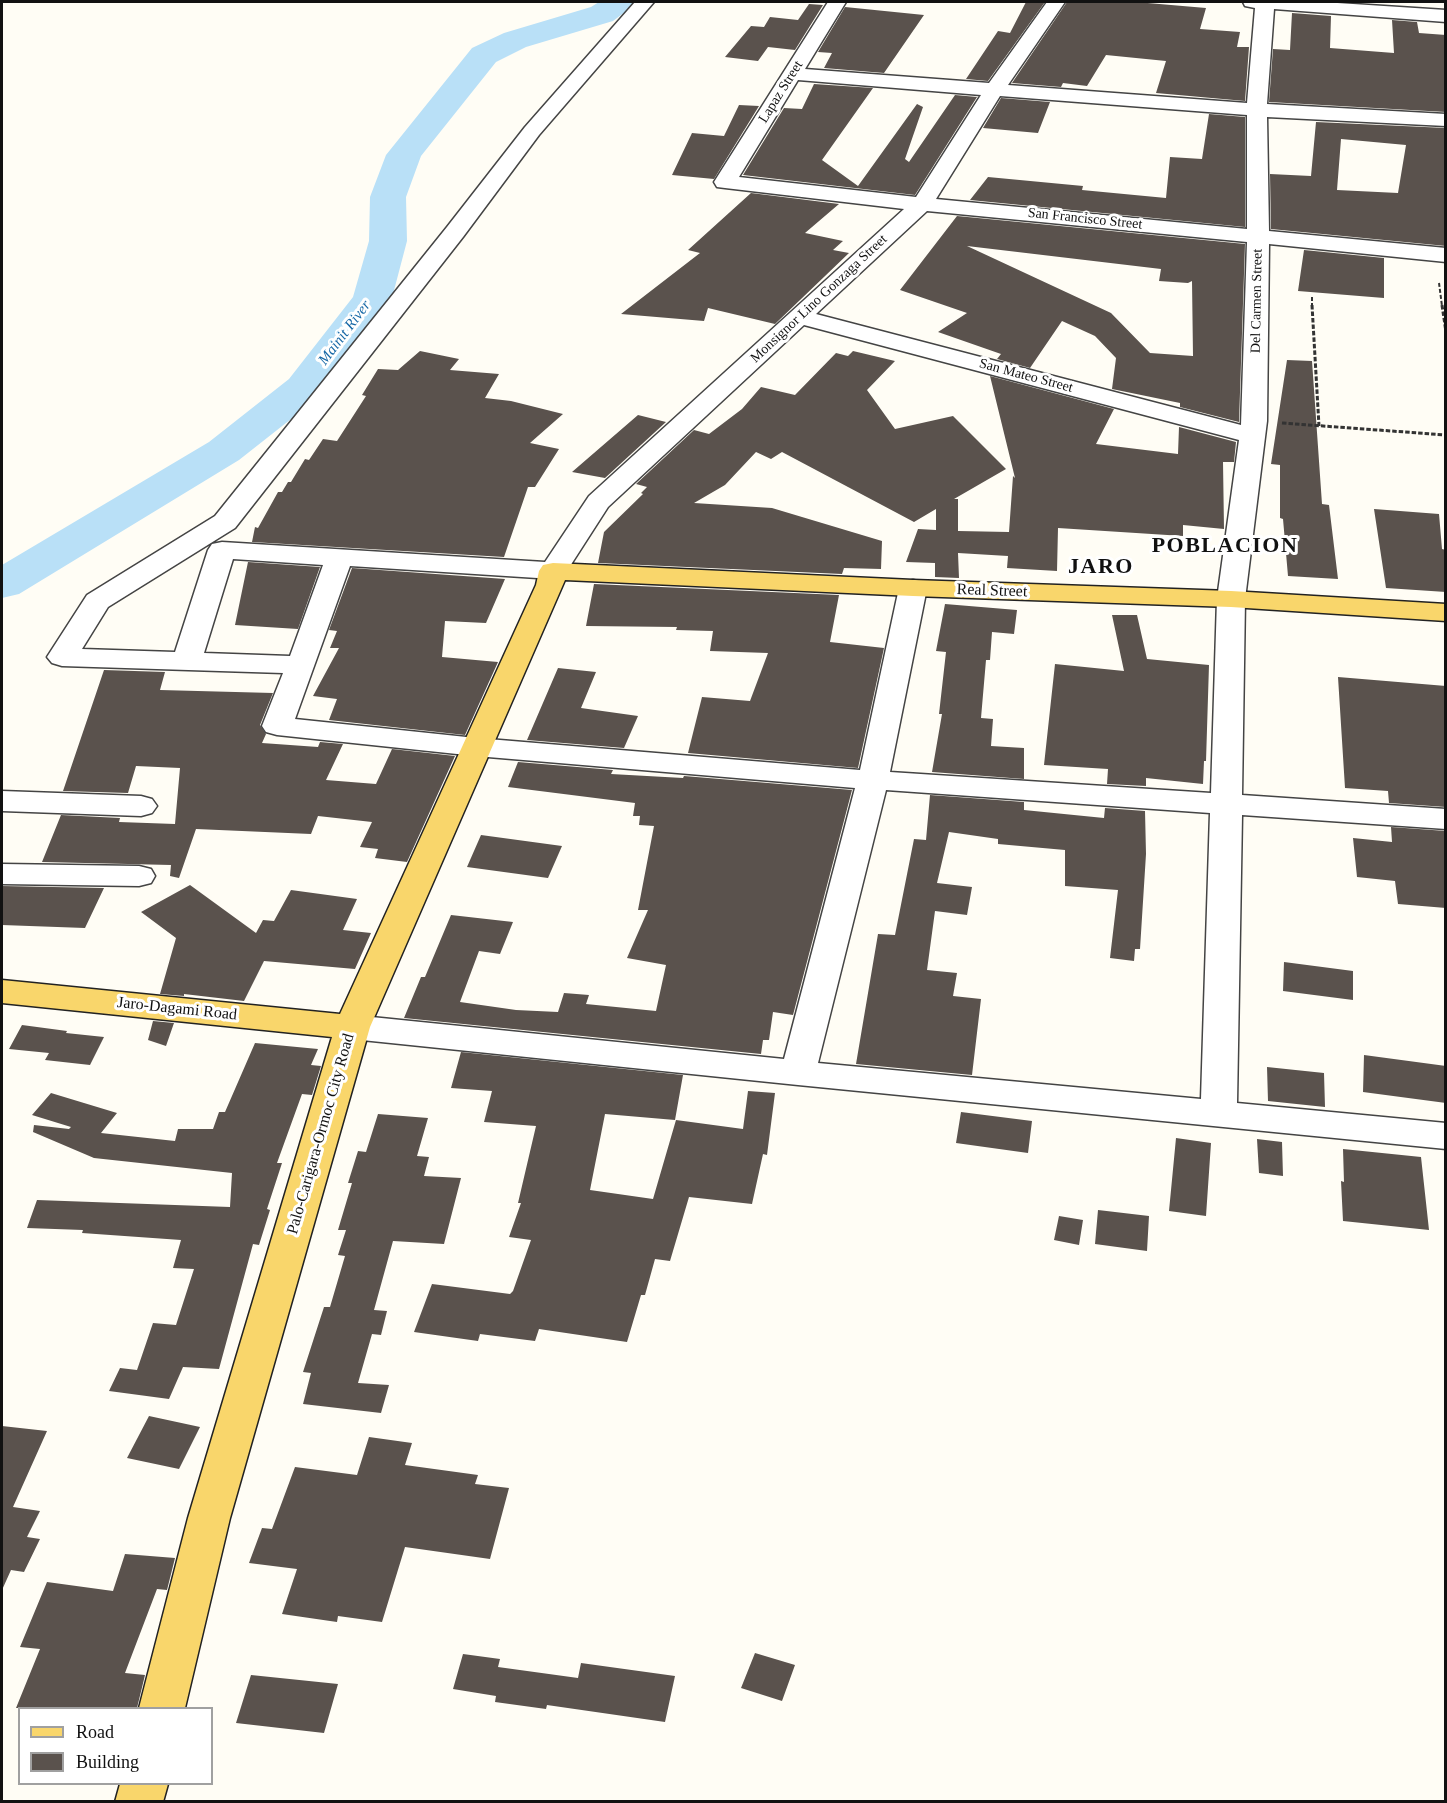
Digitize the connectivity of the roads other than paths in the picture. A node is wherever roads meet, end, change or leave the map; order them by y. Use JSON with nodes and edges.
{"nodes":[{"id":1,"x":645,"y":2,"type":"edge"},
{"id":2,"x":837,"y":2,"type":"edge"},
{"id":3,"x":1056,"y":2,"type":"edge"},
{"id":4,"x":1261,"y":2,"type":"edge"},
{"id":5,"x":1446,"y":16,"type":"edge"},
{"id":6,"x":792,"y":74,"type":"junction"},
{"id":7,"x":994,"y":90,"type":"junction"},
{"id":8,"x":1257,"y":110,"type":"junction"},
{"id":9,"x":1446,"y":120,"type":"edge"},
{"id":10,"x":725,"y":182,"type":"joint"},
{"id":11,"x":922,"y":204,"type":"junction"},
{"id":12,"x":1258,"y":236,"type":"junction"},
{"id":13,"x":1446,"y":255,"type":"edge"},
{"id":14,"x":799,"y":317,"type":"junction"},
{"id":15,"x":1253,"y":428,"type":"junction"},
{"id":16,"x":339,"y":557,"type":"junction"},
{"id":17,"x":551,"y":578,"type":"junction"},
{"id":18,"x":913,"y":588,"type":"junction"},
{"id":19,"x":1231,"y":599,"type":"junction"},
{"id":20,"x":1446,"y":613,"type":"edge"},
{"id":21,"x":187,"y":661,"type":"junction"},
{"id":22,"x":301,"y":665,"type":"junction"},
{"id":23,"x":476,"y":747,"type":"junction"},
{"id":24,"x":873,"y":780,"type":"junction"},
{"id":25,"x":2,"y":801,"type":"edge"},
{"id":26,"x":1225,"y":804,"type":"junction"},
{"id":27,"x":141,"y":806,"type":"dead end"},
{"id":28,"x":1446,"y":819,"type":"edge"},
{"id":29,"x":2,"y":874,"type":"edge"},
{"id":30,"x":139,"y":876,"type":"dead end"},
{"id":31,"x":2,"y":991,"type":"edge"},
{"id":32,"x":352,"y":1027,"type":"junction"},
{"id":33,"x":798,"y":1073,"type":"junction"},
{"id":34,"x":1219,"y":1115,"type":"junction"},
{"id":35,"x":1446,"y":1136,"type":"edge"},
{"id":36,"x":162,"y":1707,"type":"edge"},
{"id":37,"x":144,"y":1785,"type":"edge"},
{"id":38,"x":139,"y":1802,"type":"edge"}],
"edges":[{"from":1,"to":21,"type":"street"},
{"from":2,"to":6,"type":"street","name":"Lapaz Street"},
{"from":3,"to":7,"type":"street","name":"Monsignor Lino Gonzaga Street"},
{"from":4,"to":5,"type":"street"},
{"from":4,"to":8,"type":"street","name":"Del Carmen Street"},
{"from":6,"to":7,"type":"street"},
{"from":6,"to":10,"type":"street","name":"Lapaz Street"},
{"from":7,"to":8,"type":"street"},
{"from":7,"to":11,"type":"street","name":"Monsignor Lino Gonzaga Street"},
{"from":8,"to":9,"type":"street"},
{"from":8,"to":12,"type":"street","name":"Del Carmen Street"},
{"from":10,"to":11,"type":"street","name":"San Francisco Street"},
{"from":11,"to":12,"type":"street","name":"San Francisco Street"},
{"from":11,"to":14,"type":"street","name":"Monsignor Lino Gonzaga Street"},
{"from":12,"to":13,"type":"street","name":"San Francisco Street"},
{"from":12,"to":15,"type":"street","name":"Del Carmen Street"},
{"from":14,"to":15,"type":"street","name":"San Mateo Street"},
{"from":14,"to":17,"type":"street","name":"Monsignor Lino Gonzaga Street"},
{"from":15,"to":19,"type":"street","name":"Del Carmen Street"},
{"from":16,"to":17,"type":"street"},
{"from":16,"to":21,"type":"street"},
{"from":16,"to":22,"type":"street"},
{"from":17,"to":18,"type":"main road","name":"Real Street"},
{"from":17,"to":23,"type":"main road","name":"Palo-Carigara-Ormoc City Road"},
{"from":18,"to":19,"type":"main road","name":"Real Street"},
{"from":18,"to":24,"type":"street"},
{"from":19,"to":20,"type":"main road","name":"Real Street"},
{"from":19,"to":26,"type":"street","name":"Del Carmen Street"},
{"from":21,"to":22,"type":"street"},
{"from":22,"to":23,"type":"street"},
{"from":23,"to":24,"type":"street"},
{"from":23,"to":32,"type":"main road","name":"Palo-Carigara-Ormoc City Road"},
{"from":24,"to":26,"type":"street"},
{"from":24,"to":33,"type":"street"},
{"from":25,"to":27,"type":"street"},
{"from":26,"to":28,"type":"street"},
{"from":26,"to":34,"type":"street","name":"Del Carmen Street"},
{"from":29,"to":30,"type":"street"},
{"from":31,"to":32,"type":"main road","name":"Jaro-Dagami Road"},
{"from":32,"to":33,"type":"street"},
{"from":32,"to":36,"type":"main road","name":"Palo-Carigara-Ormoc City Road"},
{"from":33,"to":34,"type":"street"},
{"from":34,"to":35,"type":"street"},
{"from":37,"to":38,"type":"main road"}]}
